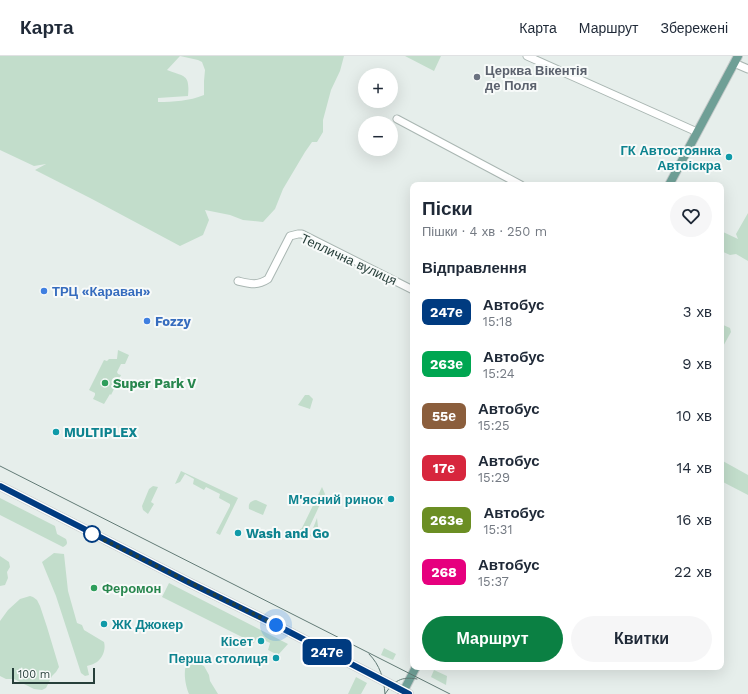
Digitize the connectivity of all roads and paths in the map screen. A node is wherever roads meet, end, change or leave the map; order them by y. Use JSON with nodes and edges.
{"nodes":[{"id":1,"x":527,"y":56,"type":"edge"},
{"id":2,"x":542,"y":59,"type":"edge"},
{"id":3,"x":736,"y":59,"type":"edge"},
{"id":4,"x":748,"y":69,"type":"edge"},
{"id":5,"x":398,"y":120,"type":"edge"},
{"id":6,"x":697,"y":132,"type":"junction"},
{"id":7,"x":516,"y":182,"type":"edge"},
{"id":8,"x":671,"y":182,"type":"edge"},
{"id":9,"x":238,"y":281,"type":"dead end"},
{"id":10,"x":410,"y":288,"type":"edge"},
{"id":11,"x":0,"y":486,"type":"edge"},
{"id":12,"x":415,"y":670,"type":"edge"},
{"id":13,"x":405,"y":693,"type":"edge"}],
"edges":[{"from":1,"to":2,"type":"street"},
{"from":2,"to":6,"type":"street"},
{"from":3,"to":4,"type":"street"},
{"from":3,"to":6,"type":"main road"},
{"from":5,"to":7,"type":"street"},
{"from":6,"to":8,"type":"main road"},
{"from":9,"to":10,"type":"street","name":"Теплична вулиця"},
{"from":11,"to":13,"type":"main road"},
{"from":12,"to":13,"type":"main road"}]}
